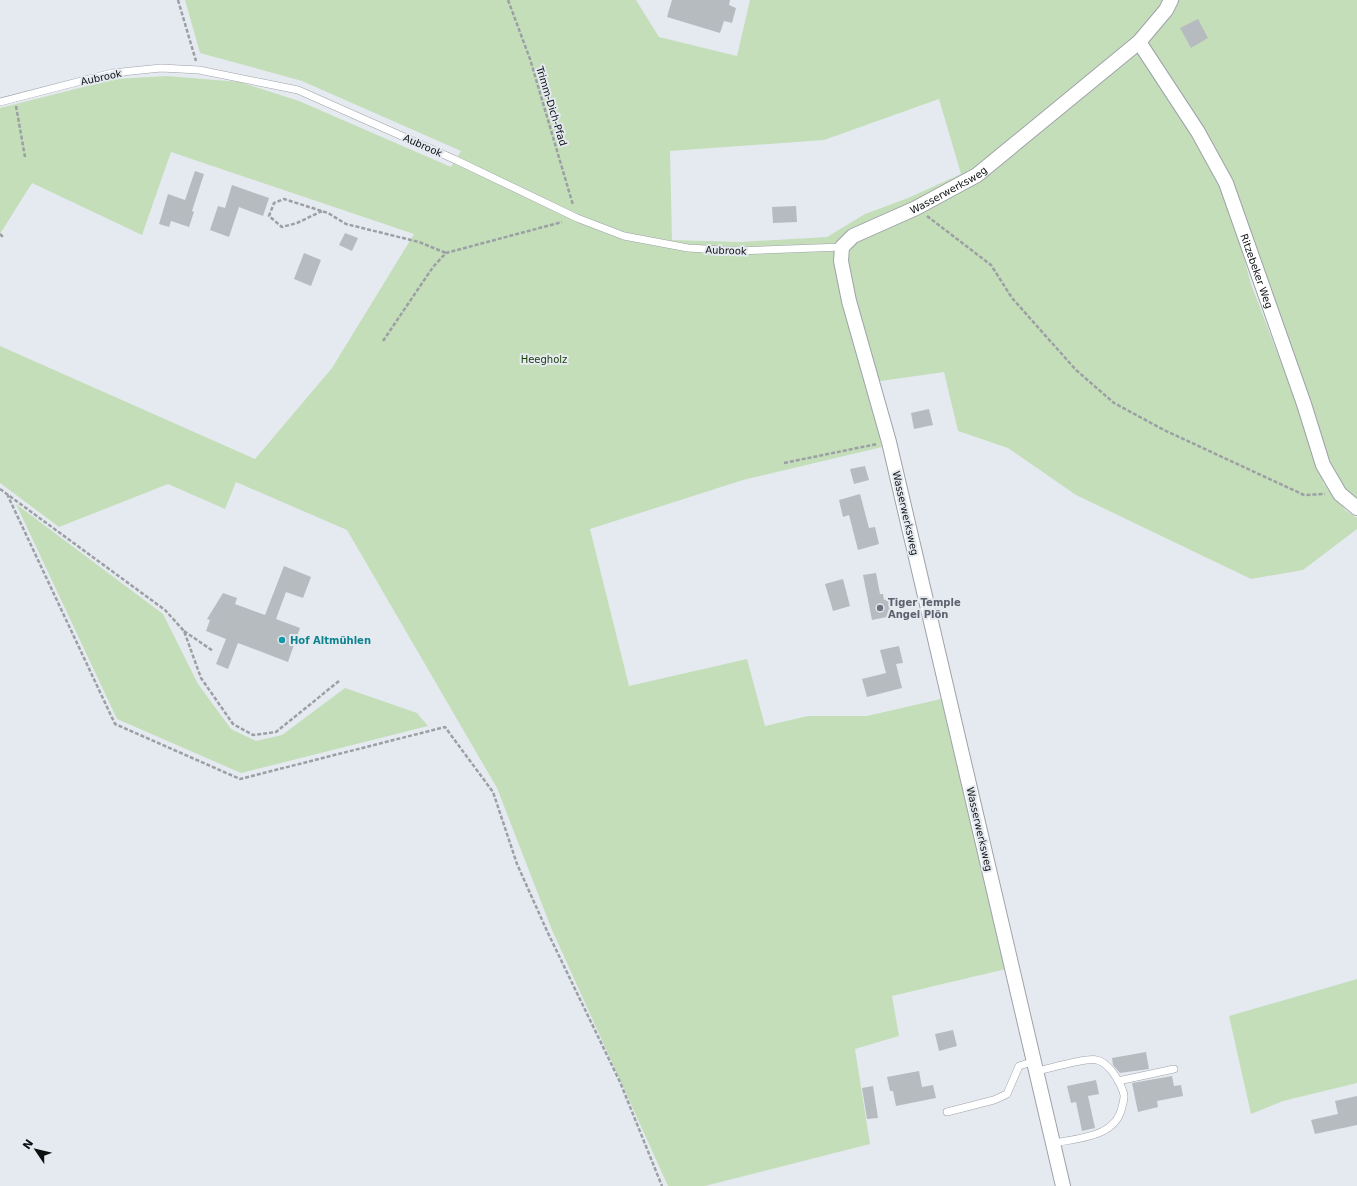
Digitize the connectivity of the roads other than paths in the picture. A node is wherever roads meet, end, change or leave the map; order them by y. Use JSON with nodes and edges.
{"nodes":[{"id":1,"x":1171,"y":0,"type":"edge"},
{"id":2,"x":1139,"y":42,"type":"junction"},
{"id":3,"x":0,"y":102,"type":"edge"},
{"id":4,"x":842,"y":247,"type":"junction"},
{"id":5,"x":1357,"y":508,"type":"edge"},
{"id":6,"x":1036,"y":1066,"type":"junction"},
{"id":7,"x":1174,"y":1069,"type":"dead end"},
{"id":8,"x":1118,"y":1081,"type":"junction"},
{"id":9,"x":947,"y":1112,"type":"dead end"},
{"id":10,"x":1054,"y":1143,"type":"junction"},
{"id":11,"x":1063,"y":1186,"type":"edge"}],
"edges":[{"from":1,"to":2,"type":"street","name":"Wasserwerksweg"},
{"from":2,"to":4,"type":"street","name":"Wasserwerksweg"},
{"from":2,"to":5,"type":"street","name":"Ritzebeker Weg"},
{"from":3,"to":4,"type":"lane","name":"Aubrook"},
{"from":4,"to":6,"type":"street","name":"Wasserwerksweg"},
{"from":6,"to":8,"type":"lane"},
{"from":6,"to":9,"type":"lane"},
{"from":6,"to":10,"type":"street","name":"Wasserwerksweg"},
{"from":7,"to":8,"type":"lane"},
{"from":8,"to":10,"type":"lane"},
{"from":10,"to":11,"type":"street","name":"Wasserwerksweg"}]}
